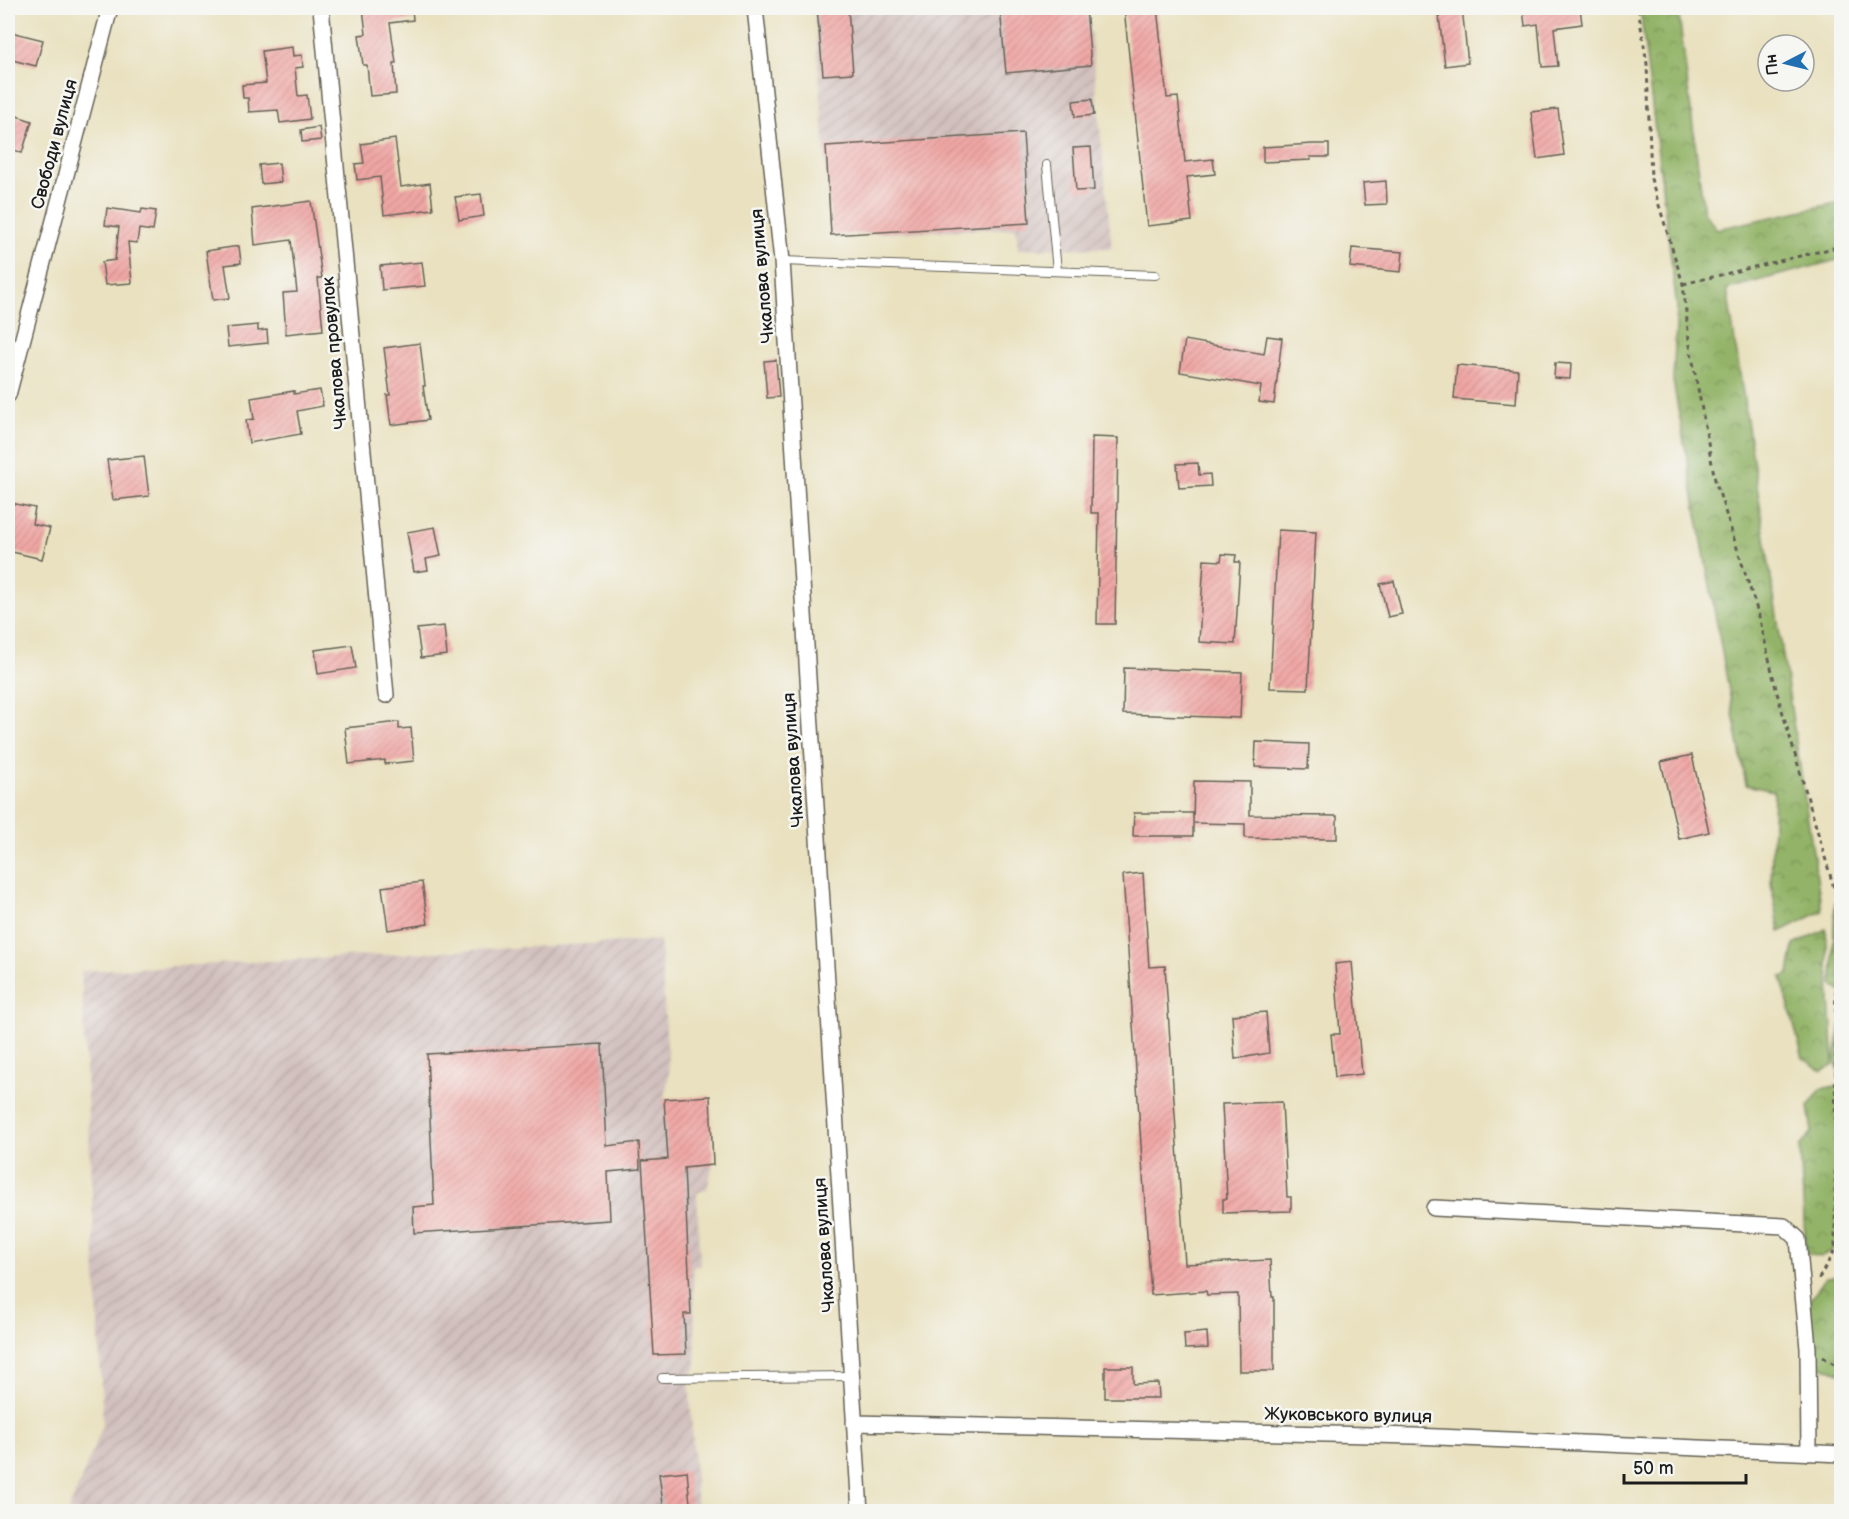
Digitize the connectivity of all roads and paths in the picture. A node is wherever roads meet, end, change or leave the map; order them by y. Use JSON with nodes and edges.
{"nodes":[{"id":1,"x":110,"y":8,"type":"edge"},
{"id":2,"x":321,"y":8,"type":"edge"},
{"id":3,"x":755,"y":8,"type":"edge"},
{"id":4,"x":1638,"y":8,"type":"edge"},
{"id":5,"x":1047,"y":165,"type":"dead end"},
{"id":6,"x":1842,"y":246,"type":"edge"},
{"id":7,"x":782,"y":261,"type":"junction"},
{"id":8,"x":1057,"y":271,"type":"junction"},
{"id":9,"x":1155,"y":275,"type":"dead end"},
{"id":10,"x":1683,"y":284,"type":"junction"},
{"id":11,"x":8,"y":396,"type":"edge"},
{"id":12,"x":386,"y":695,"type":"dead end"},
{"id":13,"x":1434,"y":1208,"type":"dead end"},
{"id":14,"x":1805,"y":1303,"type":"junction"},
{"id":15,"x":851,"y":1376,"type":"junction"},
{"id":16,"x":662,"y":1378,"type":"dead end"},
{"id":17,"x":854,"y":1423,"type":"junction"},
{"id":18,"x":1809,"y":1453,"type":"junction"},
{"id":19,"x":1842,"y":1454,"type":"edge"},
{"id":20,"x":860,"y":1512,"type":"edge"}],
"edges":[{"from":1,"to":11,"type":"street","name":"Свободи вулиця"},
{"from":2,"to":12,"type":"street","name":"Чкалова провулок"},
{"from":3,"to":7,"type":"street","name":"Чкалова вулиця"},
{"from":4,"to":10,"type":"path"},
{"from":5,"to":8,"type":"lane"},
{"from":6,"to":10,"type":"path"},
{"from":7,"to":8,"type":"lane"},
{"from":7,"to":15,"type":"street","name":"Чкалова вулиця"},
{"from":8,"to":9,"type":"lane"},
{"from":10,"to":14,"type":"path"},
{"from":13,"to":14,"type":"street"},
{"from":14,"to":18,"type":"street"},
{"from":15,"to":16,"type":"lane"},
{"from":15,"to":17,"type":"street","name":"Чкалова вулиця"},
{"from":17,"to":18,"type":"street","name":"Жуковського вулиця"},
{"from":17,"to":20,"type":"street","name":"Чкалова вулиця"},
{"from":18,"to":19,"type":"street","name":"Жуковського вулиця"}]}
